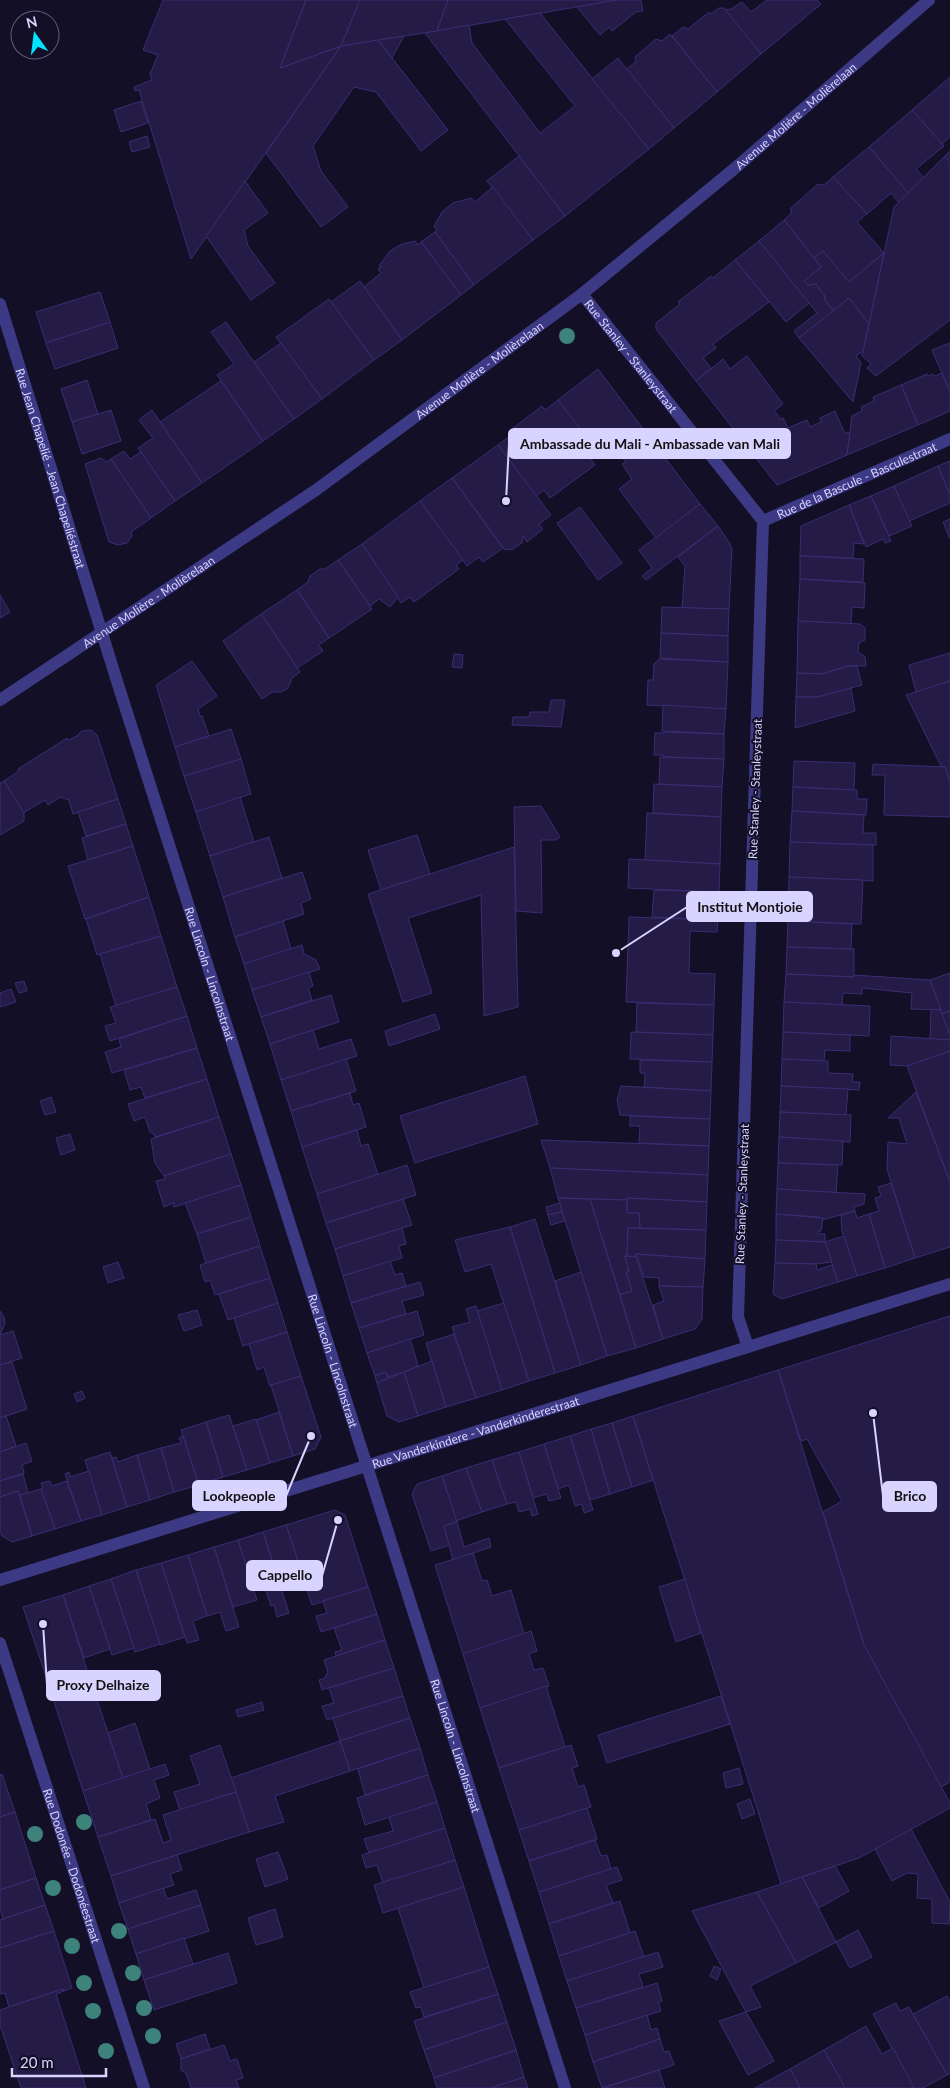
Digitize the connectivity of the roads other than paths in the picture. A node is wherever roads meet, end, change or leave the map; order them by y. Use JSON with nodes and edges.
{"nodes":[{"id":1,"x":929,"y":0,"type":"edge"},
{"id":2,"x":582,"y":294,"type":"junction"},
{"id":3,"x":0,"y":304,"type":"edge"},
{"id":4,"x":950,"y":439,"type":"edge"},
{"id":5,"x":763,"y":521,"type":"junction"},
{"id":6,"x":102,"y":633,"type":"junction"},
{"id":7,"x":0,"y":700,"type":"edge"},
{"id":8,"x":950,"y":1284,"type":"edge"},
{"id":9,"x":748,"y":1347,"type":"junction"},
{"id":10,"x":367,"y":1465,"type":"junction"},
{"id":11,"x":0,"y":1580,"type":"edge"},
{"id":12,"x":0,"y":1643,"type":"edge"},
{"id":13,"x":144,"y":2088,"type":"edge"},
{"id":14,"x":565,"y":2088,"type":"edge"}],
"edges":[{"from":1,"to":2,"type":"street","name":"Avenue Molière - Molièrelaan"},
{"from":2,"to":5,"type":"street","name":"Rue Stanley - Stanleystraat"},
{"from":2,"to":6,"type":"street","name":"Avenue Molière - Molièrelaan"},
{"from":3,"to":6,"type":"street","name":"Rue Jean Chapelié - Jean Chapeliéstraat"},
{"from":4,"to":5,"type":"street","name":"Rue de la Bascule - Basculestraat"},
{"from":5,"to":9,"type":"street","name":"Rue Stanley - Stanleystraat"},
{"from":6,"to":7,"type":"street","name":"Avenue Molière - Molièrelaan"},
{"from":6,"to":10,"type":"street","name":"Rue Lincoln - Lincolnstraat"},
{"from":8,"to":9,"type":"street","name":"Rue Vanderkindere - Vanderkinderestraat"},
{"from":9,"to":10,"type":"street","name":"Rue Vanderkindere - Vanderkinderestraat"},
{"from":10,"to":11,"type":"street","name":"Rue Vanderkindere - Vanderkinderestraat"},
{"from":10,"to":14,"type":"street","name":"Rue Lincoln - Lincolnstraat"},
{"from":12,"to":13,"type":"street","name":"Rue Dodonée - Dodonéestraat"}]}
